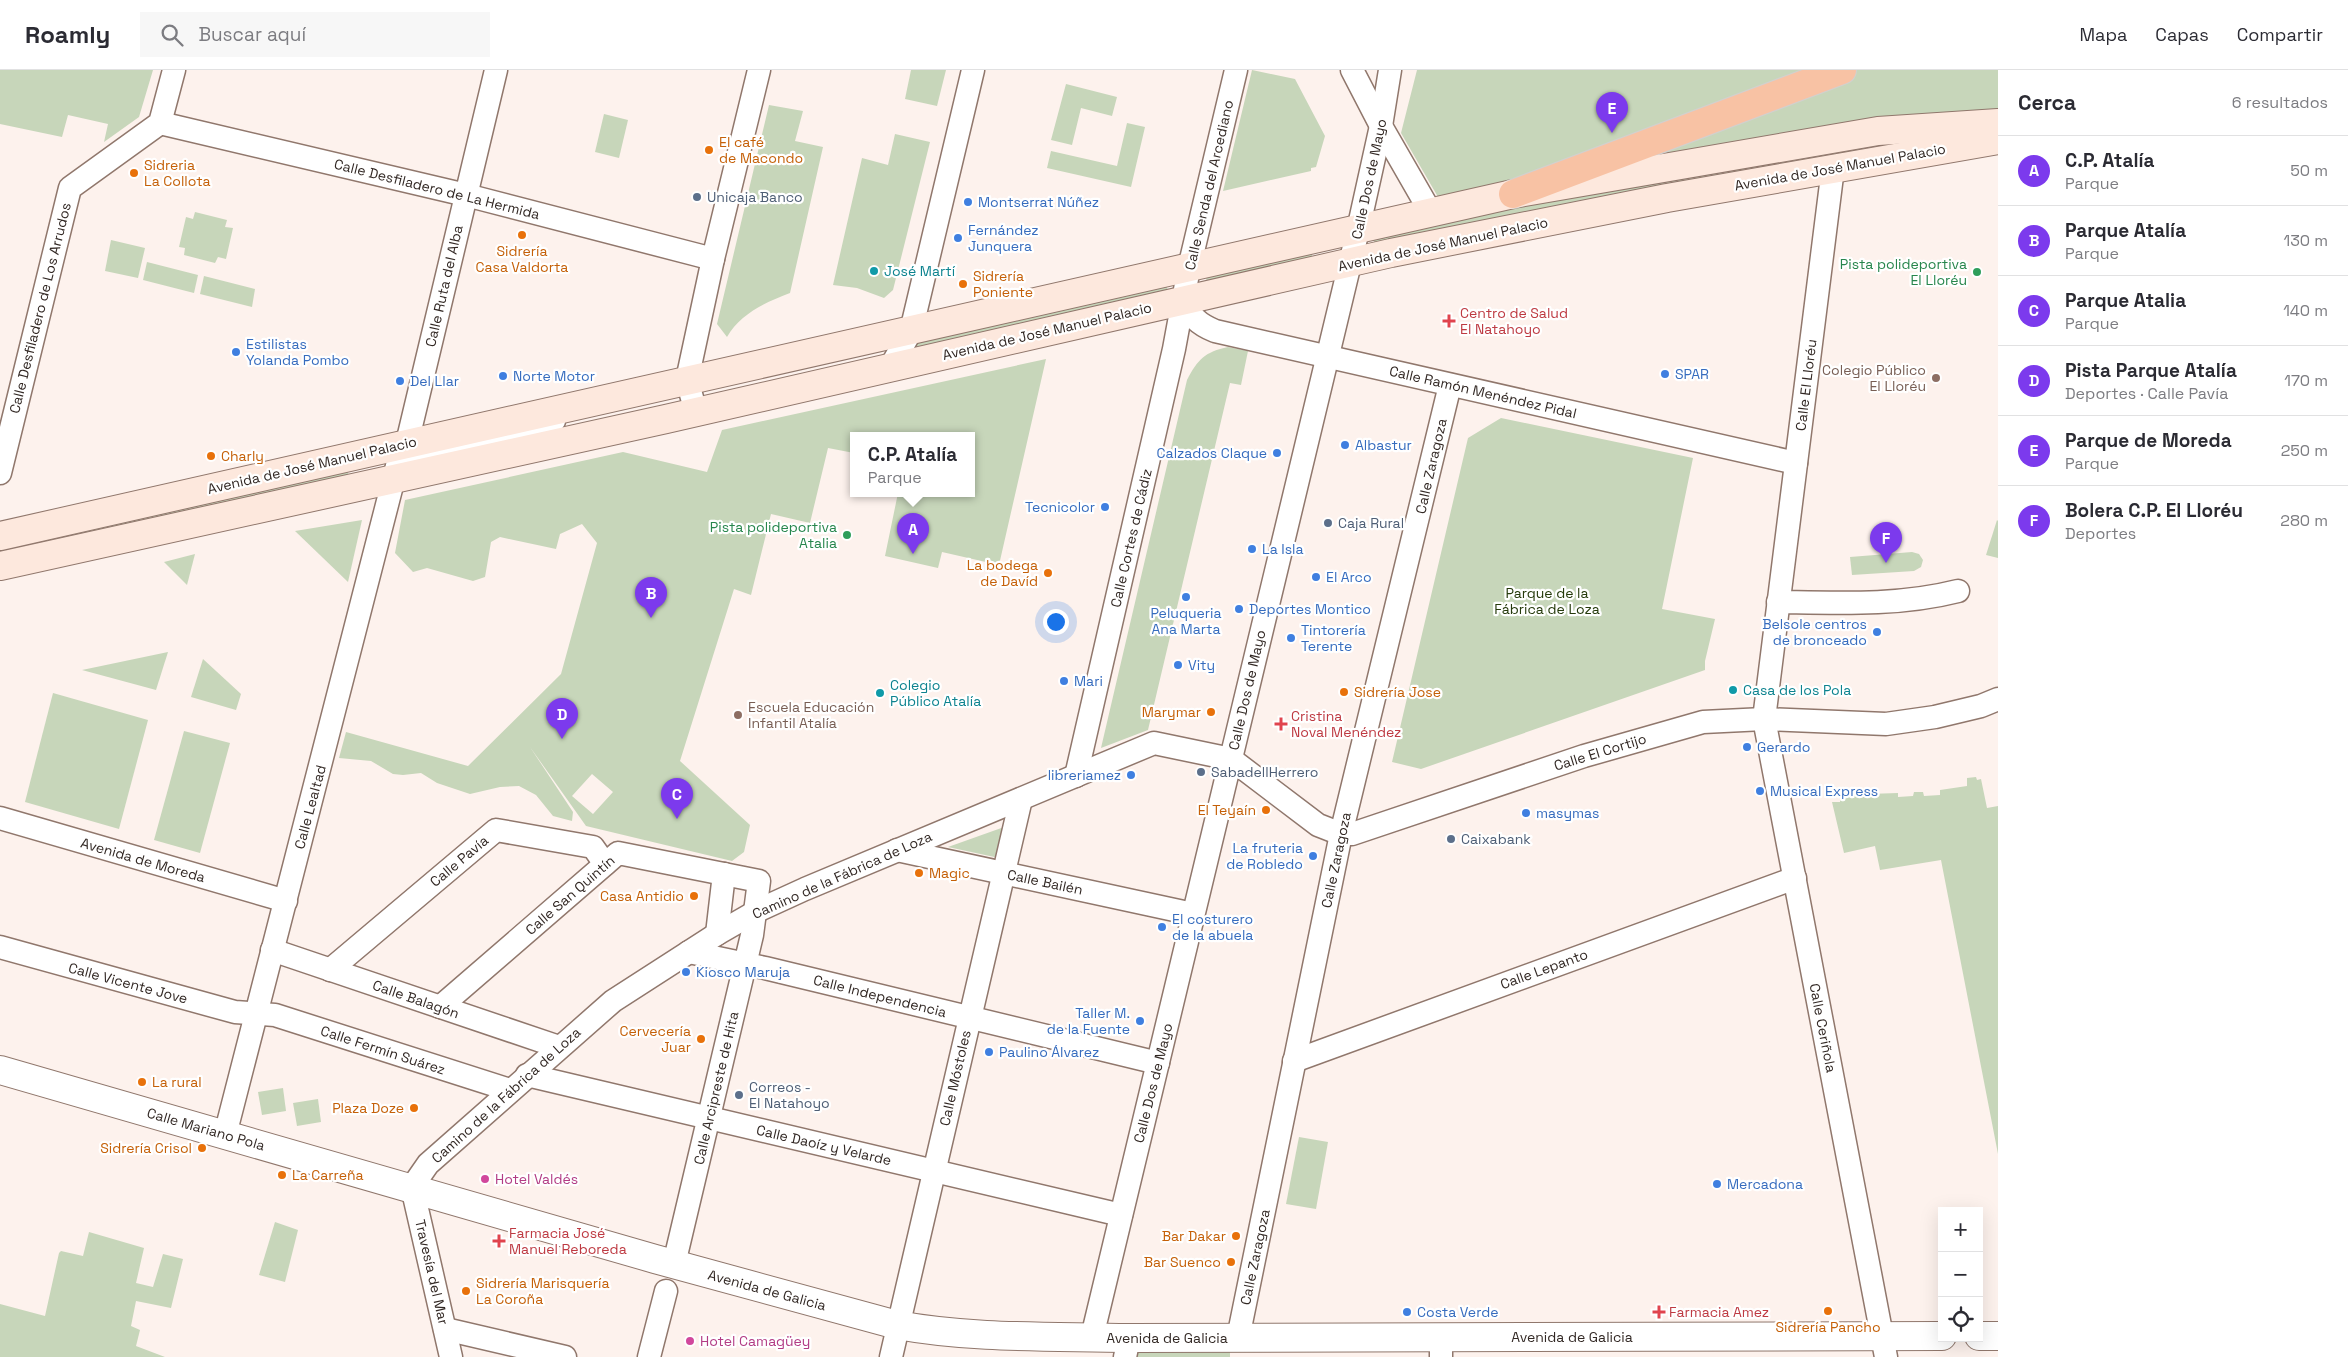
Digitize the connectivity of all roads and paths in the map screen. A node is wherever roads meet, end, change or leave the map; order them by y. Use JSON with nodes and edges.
{"nodes":[{"id":1,"x":174,"y":70,"type":"edge"},
{"id":2,"x":496,"y":70,"type":"edge"},
{"id":3,"x":758,"y":70,"type":"edge"},
{"id":4,"x":973,"y":70,"type":"edge"},
{"id":5,"x":1236,"y":70,"type":"edge"},
{"id":6,"x":1352,"y":70,"type":"edge"},
{"id":7,"x":1390,"y":70,"type":"edge"},
{"id":8,"x":1842,"y":70,"type":"edge"},
{"id":9,"x":1998,"y":123,"type":"edge"},
{"id":10,"x":160,"y":124,"type":"junction"},
{"id":11,"x":1381,"y":126,"type":"junction"},
{"id":12,"x":1998,"y":140,"type":"edge"},
{"id":13,"x":1833,"y":168,"type":"junction"},
{"id":14,"x":1513,"y":194,"type":"junction"},
{"id":15,"x":466,"y":195,"type":"junction"},
{"id":16,"x":1431,"y":214,"type":"junction"},
{"id":17,"x":1358,"y":230,"type":"junction"},
{"id":18,"x":713,"y":259,"type":"junction"},
{"id":19,"x":1350,"y":263,"type":"junction"},
{"id":20,"x":1188,"y":268,"type":"junction"},
{"id":21,"x":1183,"y":300,"type":"junction"},
{"id":22,"x":911,"y":331,"type":"junction"},
{"id":23,"x":1327,"y":357,"type":"junction"},
{"id":24,"x":891,"y":366,"type":"junction"},
{"id":25,"x":687,"y":380,"type":"junction"},
{"id":26,"x":1450,"y":385,"type":"junction"},
{"id":27,"x":623,"y":394,"type":"junction"},
{"id":28,"x":696,"y":412,"type":"junction"},
{"id":29,"x":407,"y":443,"type":"junction"},
{"id":30,"x":1796,"y":463,"type":"junction"},
{"id":31,"x":0,"y":473,"type":"edge"},
{"id":32,"x":393,"y":479,"type":"junction"},
{"id":33,"x":0,"y":536,"type":"edge"},
{"id":34,"x":0,"y":566,"type":"edge"},
{"id":35,"x":1958,"y":591,"type":"dead end"},
{"id":36,"x":1778,"y":602,"type":"junction"},
{"id":37,"x":1998,"y":699,"type":"edge"},
{"id":38,"x":1764,"y":719,"type":"junction"},
{"id":39,"x":1231,"y":759,"type":"junction"},
{"id":40,"x":1076,"y":776,"type":"junction"},
{"id":41,"x":1021,"y":799,"type":"junction"},
{"id":42,"x":0,"y":818,"type":"edge"},
{"id":43,"x":1341,"y":834,"type":"junction"},
{"id":44,"x":897,"y":850,"type":"junction"},
{"id":45,"x":605,"y":864,"type":"junction"},
{"id":46,"x":1003,"y":873,"type":"junction"},
{"id":47,"x":724,"y":874,"type":"junction"},
{"id":48,"x":1795,"y":878,"type":"junction"},
{"id":49,"x":286,"y":901,"type":"junction"},
{"id":50,"x":757,"y":911,"type":"junction"},
{"id":51,"x":1193,"y":914,"type":"junction"},
{"id":52,"x":717,"y":934,"type":"junction"},
{"id":53,"x":0,"y":947,"type":"edge"},
{"id":54,"x":272,"y":950,"type":"junction"},
{"id":55,"x":689,"y":952,"type":"junction"},
{"id":56,"x":745,"y":964,"type":"junction"},
{"id":57,"x":330,"y":970,"type":"junction"},
{"id":58,"x":440,"y":1007,"type":"junction"},
{"id":59,"x":256,"y":1014,"type":"junction"},
{"id":60,"x":969,"y":1017,"type":"junction"},
{"id":61,"x":559,"y":1047,"type":"junction"},
{"id":62,"x":1294,"y":1061,"type":"junction"},
{"id":63,"x":1158,"y":1063,"type":"junction"},
{"id":64,"x":0,"y":1070,"type":"edge"},
{"id":65,"x":527,"y":1075,"type":"junction"},
{"id":66,"x":510,"y":1090,"type":"junction"},
{"id":67,"x":709,"y":1117,"type":"junction"},
{"id":68,"x":225,"y":1135,"type":"junction"},
{"id":69,"x":933,"y":1170,"type":"junction"},
{"id":70,"x":412,"y":1187,"type":"junction"},
{"id":71,"x":1122,"y":1215,"type":"junction"},
{"id":72,"x":674,"y":1264,"type":"junction"},
{"id":73,"x":666,"y":1291,"type":"dead end"},
{"id":74,"x":897,"y":1325,"type":"junction"},
{"id":75,"x":445,"y":1329,"type":"junction"},
{"id":76,"x":1983,"y":1336,"type":"edge"},
{"id":77,"x":1998,"y":1336,"type":"edge"},
{"id":78,"x":1092,"y":1337,"type":"junction"},
{"id":79,"x":1938,"y":1337,"type":"edge"},
{"id":80,"x":1238,"y":1338,"type":"junction"},
{"id":81,"x":1884,"y":1346,"type":"edge"},
{"id":82,"x":1441,"y":1347,"type":"edge"},
{"id":83,"x":1127,"y":1348,"type":"edge"},
{"id":84,"x":451,"y":1357,"type":"edge"},
{"id":85,"x":565,"y":1357,"type":"edge"},
{"id":86,"x":650,"y":1357,"type":"edge"},
{"id":87,"x":891,"y":1357,"type":"edge"}],
"edges":[{"from":1,"to":10,"type":"street"},
{"from":2,"to":15,"type":"street","name":"Calle Ruta del Alba"},
{"from":3,"to":18,"type":"street"},
{"from":4,"to":22,"type":"street"},
{"from":5,"to":20,"type":"street","name":"Calle Senda del Arcediano"},
{"from":6,"to":11,"type":"street"},
{"from":7,"to":11,"type":"street","name":"Calle Dos de Mayo"},
{"from":8,"to":14,"type":"highway"},
{"from":9,"to":14,"type":"main road","name":"Avenida de José Manuel Palacio"},
{"from":10,"to":15,"type":"street","name":"Calle Desfiladero de La Hermida"},
{"from":10,"to":31,"type":"street","name":"Calle Desfiladero de Los Arrudos"},
{"from":11,"to":16,"type":"street"},
{"from":11,"to":17,"type":"street","name":"Calle Dos de Mayo"},
{"from":12,"to":13,"type":"main road","name":"Avenida de José Manuel Palacio"},
{"from":13,"to":19,"type":"main road","name":"Avenida de José Manuel Palacio"},
{"from":13,"to":30,"type":"street","name":"Calle El Lloréu"},
{"from":14,"to":16,"type":"main road","name":"Avenida de José Manuel Palacio"},
{"from":15,"to":18,"type":"street","name":"Calle Desfiladero de La Hermida"},
{"from":15,"to":29,"type":"street","name":"Calle Ruta del Alba"},
{"from":16,"to":17,"type":"main road","name":"Avenida de José Manuel Palacio"},
{"from":17,"to":19,"type":"street","name":"Calle Dos de Mayo"},
{"from":17,"to":20,"type":"main road","name":"Avenida de José Manuel Palacio"},
{"from":18,"to":25,"type":"street"},
{"from":19,"to":21,"type":"main road","name":"Avenida de José Manuel Palacio"},
{"from":19,"to":23,"type":"street","name":"Calle Dos de Mayo"},
{"from":20,"to":21,"type":"street","name":"Calle Senda del Arcediano"},
{"from":20,"to":22,"type":"main road","name":"Avenida de José Manuel Palacio"},
{"from":21,"to":23,"type":"street","name":"Calle Ramón Menéndez Pidal"},
{"from":21,"to":24,"type":"main road","name":"Avenida de José Manuel Palacio"},
{"from":21,"to":40,"type":"street","name":"Calle Cortes de Cádiz"},
{"from":22,"to":24,"type":"street"},
{"from":22,"to":25,"type":"main road","name":"Avenida de José Manuel Palacio"},
{"from":23,"to":26,"type":"street","name":"Calle Ramón Menéndez Pidal"},
{"from":23,"to":39,"type":"street","name":"Calle Dos de Mayo"},
{"from":24,"to":28,"type":"main road","name":"Avenida de José Manuel Palacio"},
{"from":25,"to":27,"type":"main road","name":"Avenida de José Manuel Palacio"},
{"from":25,"to":28,"type":"street"},
{"from":26,"to":30,"type":"street","name":"Calle Ramón Menéndez Pidal"},
{"from":26,"to":43,"type":"street","name":"Calle Zaragoza"},
{"from":27,"to":29,"type":"main road","name":"Avenida de José Manuel Palacio"},
{"from":27,"to":32,"type":"street","name":"Avenida de José Manuel Palacio"},
{"from":28,"to":32,"type":"main road","name":"Avenida de José Manuel Palacio"},
{"from":29,"to":33,"type":"main road","name":"Avenida de José Manuel Palacio"},
{"from":30,"to":36,"type":"street","name":"Calle El Lloréu"},
{"from":32,"to":34,"type":"main road","name":"Avenida de José Manuel Palacio"},
{"from":32,"to":49,"type":"street","name":"Calle Lealtad"},
{"from":35,"to":36,"type":"street"},
{"from":36,"to":38,"type":"street","name":"Calle El Lloréu"},
{"from":37,"to":38,"type":"street","name":"Calle El Cortijo"},
{"from":38,"to":43,"type":"street","name":"Calle El Cortijo"},
{"from":38,"to":48,"type":"street","name":"Calle Ceriñola"},
{"from":39,"to":40,"type":"street","name":"Camino de la Fábrica de Loza"},
{"from":39,"to":43,"type":"street","name":"Calle El Cortijo"},
{"from":39,"to":51,"type":"street","name":"Calle Dos de Mayo"},
{"from":40,"to":41,"type":"street","name":"Camino de la Fábrica de Loza"},
{"from":41,"to":44,"type":"street","name":"Camino de la Fábrica de Loza"},
{"from":41,"to":46,"type":"street","name":"Calle Móstoles"},
{"from":42,"to":49,"type":"street","name":"Avenida de Moreda"},
{"from":43,"to":62,"type":"street","name":"Calle Zaragoza"},
{"from":44,"to":46,"type":"street","name":"Calle Bailén"},
{"from":44,"to":50,"type":"street","name":"Camino de la Fábrica de Loza"},
{"from":45,"to":47,"type":"street","name":"Calle San Quintín"},
{"from":45,"to":57,"type":"street","name":"Calle Pavía"},
{"from":45,"to":58,"type":"street","name":"Calle San Quintín"},
{"from":46,"to":51,"type":"street","name":"Calle Bailén"},
{"from":46,"to":60,"type":"street","name":"Calle Móstoles"},
{"from":47,"to":50,"type":"street","name":"Calle San Quintín"},
{"from":47,"to":52,"type":"street"},
{"from":48,"to":62,"type":"street","name":"Calle Lepanto"},
{"from":48,"to":81,"type":"street","name":"Calle Ceriñola"},
{"from":49,"to":54,"type":"street","name":"Calle Lealtad"},
{"from":50,"to":52,"type":"street","name":"Camino de la Fábrica de Loza"},
{"from":50,"to":56,"type":"street","name":"Calle Arcipreste de Hita"},
{"from":51,"to":63,"type":"street","name":"Calle Dos de Mayo"},
{"from":52,"to":55,"type":"street","name":"Camino de la Fábrica de Loza"},
{"from":53,"to":59,"type":"street","name":"Calle Vicente Jove"},
{"from":54,"to":57,"type":"street","name":"Calle Balagón"},
{"from":54,"to":59,"type":"street","name":"Calle Lealtad"},
{"from":55,"to":56,"type":"street","name":"Calle Independencia"},
{"from":55,"to":61,"type":"street","name":"Camino de la Fábrica de Loza"},
{"from":56,"to":60,"type":"street","name":"Calle Independencia"},
{"from":56,"to":67,"type":"street","name":"Calle Arcipreste de Hita"},
{"from":57,"to":58,"type":"street","name":"Calle Balagón"},
{"from":58,"to":61,"type":"street","name":"Calle Balagón"},
{"from":59,"to":66,"type":"street","name":"Calle Fermín Suárez"},
{"from":59,"to":68,"type":"street","name":"Calle Lealtad"},
{"from":60,"to":63,"type":"street","name":"Calle Independencia"},
{"from":60,"to":69,"type":"street","name":"Calle Móstoles"},
{"from":61,"to":65,"type":"street","name":"Camino de la Fábrica de Loza"},
{"from":62,"to":80,"type":"street","name":"Calle Zaragoza"},
{"from":63,"to":71,"type":"street","name":"Calle Dos de Mayo"},
{"from":64,"to":68,"type":"street","name":"Calle Mariano Pola"},
{"from":65,"to":66,"type":"street","name":"Camino de la Fábrica de Loza"},
{"from":65,"to":67,"type":"street","name":"Calle Daoíz y Velarde"},
{"from":66,"to":70,"type":"street","name":"Camino de la Fábrica de Loza"},
{"from":67,"to":69,"type":"street","name":"Calle Daoíz y Velarde"},
{"from":67,"to":72,"type":"street","name":"Calle Arcipreste de Hita"},
{"from":68,"to":70,"type":"street","name":"Calle Mariano Pola"},
{"from":69,"to":71,"type":"street","name":"Calle Daoíz y Velarde"},
{"from":69,"to":74,"type":"street","name":"Calle Móstoles"},
{"from":70,"to":72,"type":"street","name":"Avenida de Galicia"},
{"from":70,"to":75,"type":"street","name":"Travesía del Mar"},
{"from":71,"to":78,"type":"street","name":"Calle Dos de Mayo"},
{"from":72,"to":74,"type":"street","name":"Avenida de Galicia"},
{"from":73,"to":86,"type":"street"},
{"from":74,"to":78,"type":"street","name":"Avenida de Galicia"},
{"from":74,"to":87,"type":"street","name":"Calle Móstoles"},
{"from":75,"to":84,"type":"street","name":"Travesía del Mar"},
{"from":75,"to":85,"type":"street"},
{"from":76,"to":77,"type":"street"},
{"from":78,"to":83,"type":"street","name":"Avenida de Galicia"},
{"from":79,"to":81,"type":"street","name":"Avenida de Galicia"},
{"from":80,"to":82,"type":"street","name":"Avenida de Galicia"},
{"from":80,"to":83,"type":"street","name":"Avenida de Galicia"},
{"from":81,"to":82,"type":"street","name":"Avenida de Galicia"}]}
